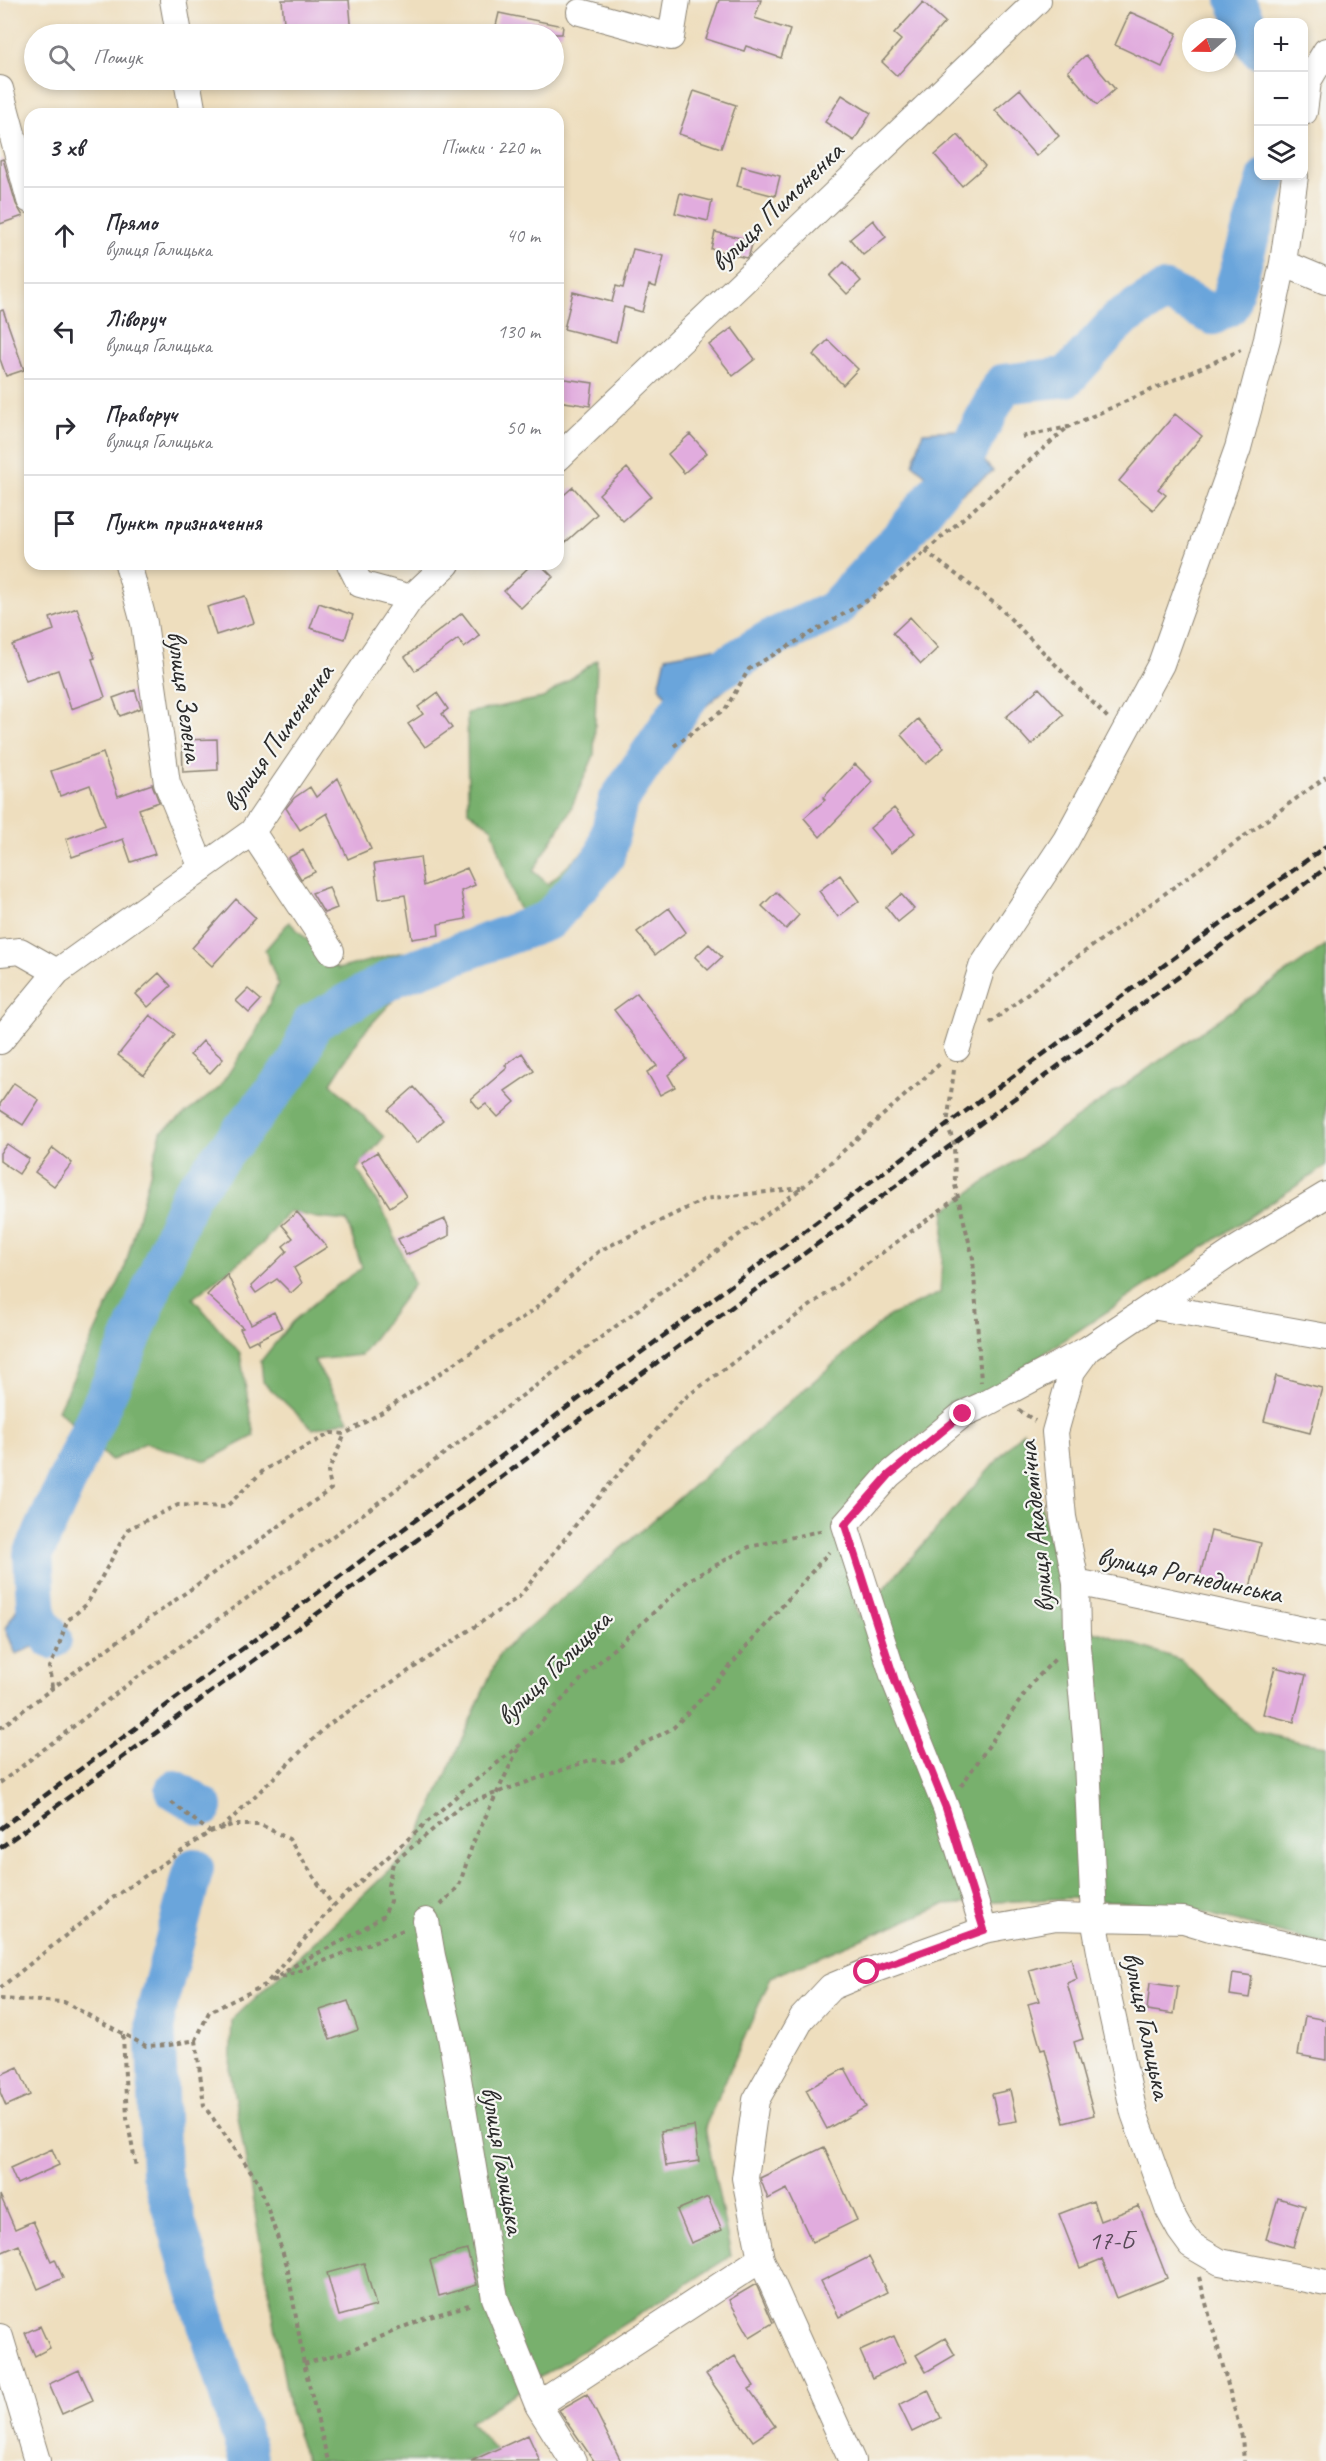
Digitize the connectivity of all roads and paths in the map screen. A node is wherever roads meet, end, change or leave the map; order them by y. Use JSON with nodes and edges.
{"nodes":[{"id":1,"x":172,"y":0,"type":"edge"},
{"id":2,"x":677,"y":0,"type":"edge"},
{"id":3,"x":1038,"y":0,"type":"edge"},
{"id":4,"x":580,"y":12,"type":"dead end"},
{"id":5,"x":177,"y":24,"type":"edge"},
{"id":6,"x":1326,"y":51,"type":"edge"},
{"id":7,"x":1308,"y":81,"type":"edge"},
{"id":8,"x":0,"y":89,"type":"edge"},
{"id":9,"x":189,"y":90,"type":"edge"},
{"id":10,"x":192,"y":108,"type":"edge"},
{"id":11,"x":24,"y":178,"type":"edge"},
{"id":12,"x":1294,"y":180,"type":"edge"},
{"id":13,"x":1283,"y":263,"type":"junction"},
{"id":14,"x":1326,"y":281,"type":"edge"},
{"id":15,"x":1267,"y":339,"type":"junction"},
{"id":16,"x":1068,"y":427,"type":"junction"},
{"id":17,"x":1022,"y":437,"type":"dead end"},
{"id":18,"x":564,"y":452,"type":"edge"},
{"id":19,"x":925,"y":551,"type":"junction"},
{"id":20,"x":130,"y":570,"type":"edge"},
{"id":21,"x":353,"y":570,"type":"edge"},
{"id":22,"x":441,"y":570,"type":"edge"},
{"id":23,"x":411,"y":598,"type":"junction"},
{"id":24,"x":1124,"y":734,"type":"junction"},
{"id":25,"x":674,"y":746,"type":"dead end"},
{"id":26,"x":1326,"y":777,"type":"edge"},
{"id":27,"x":252,"y":832,"type":"junction"},
{"id":28,"x":202,"y":868,"type":"junction"},
{"id":29,"x":331,"y":951,"type":"dead end"},
{"id":30,"x":0,"y":953,"type":"edge"},
{"id":31,"x":57,"y":972,"type":"junction"},
{"id":32,"x":0,"y":1041,"type":"edge"},
{"id":33,"x":957,"y":1048,"type":"junction"},
{"id":34,"x":802,"y":1188,"type":"junction"},
{"id":35,"x":1326,"y":1195,"type":"edge"},
{"id":36,"x":958,"y":1197,"type":"junction"},
{"id":37,"x":1152,"y":1306,"type":"junction"},
{"id":38,"x":1326,"y":1337,"type":"edge"},
{"id":39,"x":1088,"y":1349,"type":"junction"},
{"id":40,"x":982,"y":1405,"type":"junction"},
{"id":41,"x":345,"y":1434,"type":"junction"},
{"id":42,"x":846,"y":1529,"type":"junction"},
{"id":43,"x":1076,"y":1582,"type":"junction"},
{"id":44,"x":1077,"y":1635,"type":"junction"},
{"id":45,"x":1326,"y":1635,"type":"edge"},
{"id":46,"x":52,"y":1687,"type":"junction"},
{"id":47,"x":0,"y":1728,"type":"edge"},
{"id":48,"x":520,"y":1745,"type":"junction"},
{"id":49,"x":0,"y":1783,"type":"edge"},
{"id":50,"x":497,"y":1794,"type":"junction"},
{"id":51,"x":171,"y":1802,"type":"dead end"},
{"id":52,"x":946,"y":1808,"type":"junction"},
{"id":53,"x":221,"y":1828,"type":"junction"},
{"id":54,"x":210,"y":1832,"type":"junction"},
{"id":55,"x":333,"y":1906,"type":"junction"},
{"id":56,"x":1094,"y":1918,"type":"junction"},
{"id":57,"x":426,"y":1921,"type":"junction"},
{"id":58,"x":984,"y":1930,"type":"junction"},
{"id":59,"x":1326,"y":1953,"type":"edge"},
{"id":60,"x":265,"y":1985,"type":"junction"},
{"id":61,"x":0,"y":1988,"type":"edge"},
{"id":62,"x":0,"y":1999,"type":"edge"},
{"id":63,"x":123,"y":2035,"type":"junction"},
{"id":64,"x":196,"y":2040,"type":"junction"},
{"id":65,"x":136,"y":2167,"type":"dead end"},
{"id":66,"x":1191,"y":2245,"type":"junction"},
{"id":67,"x":761,"y":2259,"type":"junction"},
{"id":68,"x":1326,"y":2283,"type":"edge"},
{"id":69,"x":495,"y":2298,"type":"junction"},
{"id":70,"x":0,"y":2337,"type":"edge"},
{"id":71,"x":304,"y":2364,"type":"junction"},
{"id":72,"x":538,"y":2405,"type":"junction"},
{"id":73,"x":38,"y":2461,"type":"edge"},
{"id":74,"x":328,"y":2461,"type":"edge"},
{"id":75,"x":573,"y":2461,"type":"edge"},
{"id":76,"x":852,"y":2461,"type":"edge"},
{"id":77,"x":1244,"y":2461,"type":"edge"}],
"edges":[{"from":1,"to":5,"type":"street"},
{"from":2,"to":4,"type":"street"},
{"from":3,"to":18,"type":"street","name":"вулиця Пимоненка"},
{"from":6,"to":7,"type":"street"},
{"from":8,"to":11,"type":"street"},
{"from":9,"to":10,"type":"street"},
{"from":12,"to":13,"type":"street"},
{"from":13,"to":14,"type":"street"},
{"from":13,"to":15,"type":"street"},
{"from":15,"to":16,"type":"path"},
{"from":15,"to":24,"type":"street"},
{"from":16,"to":17,"type":"path"},
{"from":16,"to":19,"type":"path"},
{"from":19,"to":24,"type":"path"},
{"from":19,"to":25,"type":"path"},
{"from":20,"to":28,"type":"street","name":"вулиця Зелена"},
{"from":21,"to":23,"type":"street"},
{"from":22,"to":23,"type":"street","name":"вулиця Пимоненка"},
{"from":23,"to":27,"type":"street","name":"вулиця Пимоненка"},
{"from":24,"to":33,"type":"street"},
{"from":26,"to":33,"type":"path"},
{"from":27,"to":28,"type":"street","name":"вулиця Пимоненка"},
{"from":27,"to":29,"type":"street"},
{"from":28,"to":31,"type":"street","name":"вулиця Пимоненка"},
{"from":30,"to":31,"type":"street"},
{"from":31,"to":32,"type":"street","name":"вулиця Пимоненка"},
{"from":33,"to":34,"type":"path"},
{"from":33,"to":36,"type":"path"},
{"from":34,"to":41,"type":"path"},
{"from":34,"to":49,"type":"path"},
{"from":35,"to":37,"type":"street","name":"вулиця Академічна"},
{"from":36,"to":40,"type":"path"},
{"from":36,"to":53,"type":"path"},
{"from":37,"to":38,"type":"street"},
{"from":37,"to":39,"type":"street","name":"вулиця Академічна"},
{"from":39,"to":40,"type":"street"},
{"from":39,"to":43,"type":"street","name":"вулиця Академічна"},
{"from":40,"to":42,"type":"street"},
{"from":41,"to":46,"type":"path"},
{"from":41,"to":46,"type":"path"},
{"from":42,"to":48,"type":"path","name":"вулиця Галицька"},
{"from":42,"to":50,"type":"path"},
{"from":42,"to":52,"type":"street"},
{"from":43,"to":44,"type":"street","name":"вулиця Академічна"},
{"from":43,"to":45,"type":"street","name":"вулиця Рогнединська"},
{"from":44,"to":52,"type":"path"},
{"from":44,"to":56,"type":"street","name":"вулиця Академічна"},
{"from":46,"to":47,"type":"path"},
{"from":48,"to":50,"type":"path"},
{"from":48,"to":55,"type":"path","name":"вулиця Галицька"},
{"from":50,"to":57,"type":"path"},
{"from":50,"to":60,"type":"path"},
{"from":51,"to":54,"type":"path"},
{"from":52,"to":58,"type":"street"},
{"from":53,"to":54,"type":"path"},
{"from":53,"to":55,"type":"path"},
{"from":54,"to":61,"type":"path"},
{"from":55,"to":60,"type":"path","name":"вулиця Галицька"},
{"from":56,"to":58,"type":"street"},
{"from":56,"to":59,"type":"street"},
{"from":56,"to":66,"type":"street","name":"вулиця Галицька"},
{"from":57,"to":60,"type":"path"},
{"from":57,"to":69,"type":"street","name":"вулиця Галицька"},
{"from":58,"to":67,"type":"street"},
{"from":60,"to":64,"type":"path"},
{"from":62,"to":63,"type":"path"},
{"from":63,"to":64,"type":"path"},
{"from":63,"to":65,"type":"path"},
{"from":64,"to":71,"type":"path"},
{"from":66,"to":68,"type":"street"},
{"from":66,"to":77,"type":"path"},
{"from":67,"to":72,"type":"street"},
{"from":67,"to":76,"type":"street"},
{"from":69,"to":71,"type":"path"},
{"from":69,"to":72,"type":"street","name":"вулиця Галицька"},
{"from":70,"to":73,"type":"street"},
{"from":71,"to":74,"type":"path"},
{"from":72,"to":75,"type":"street","name":"вулиця Галицька"}]}
